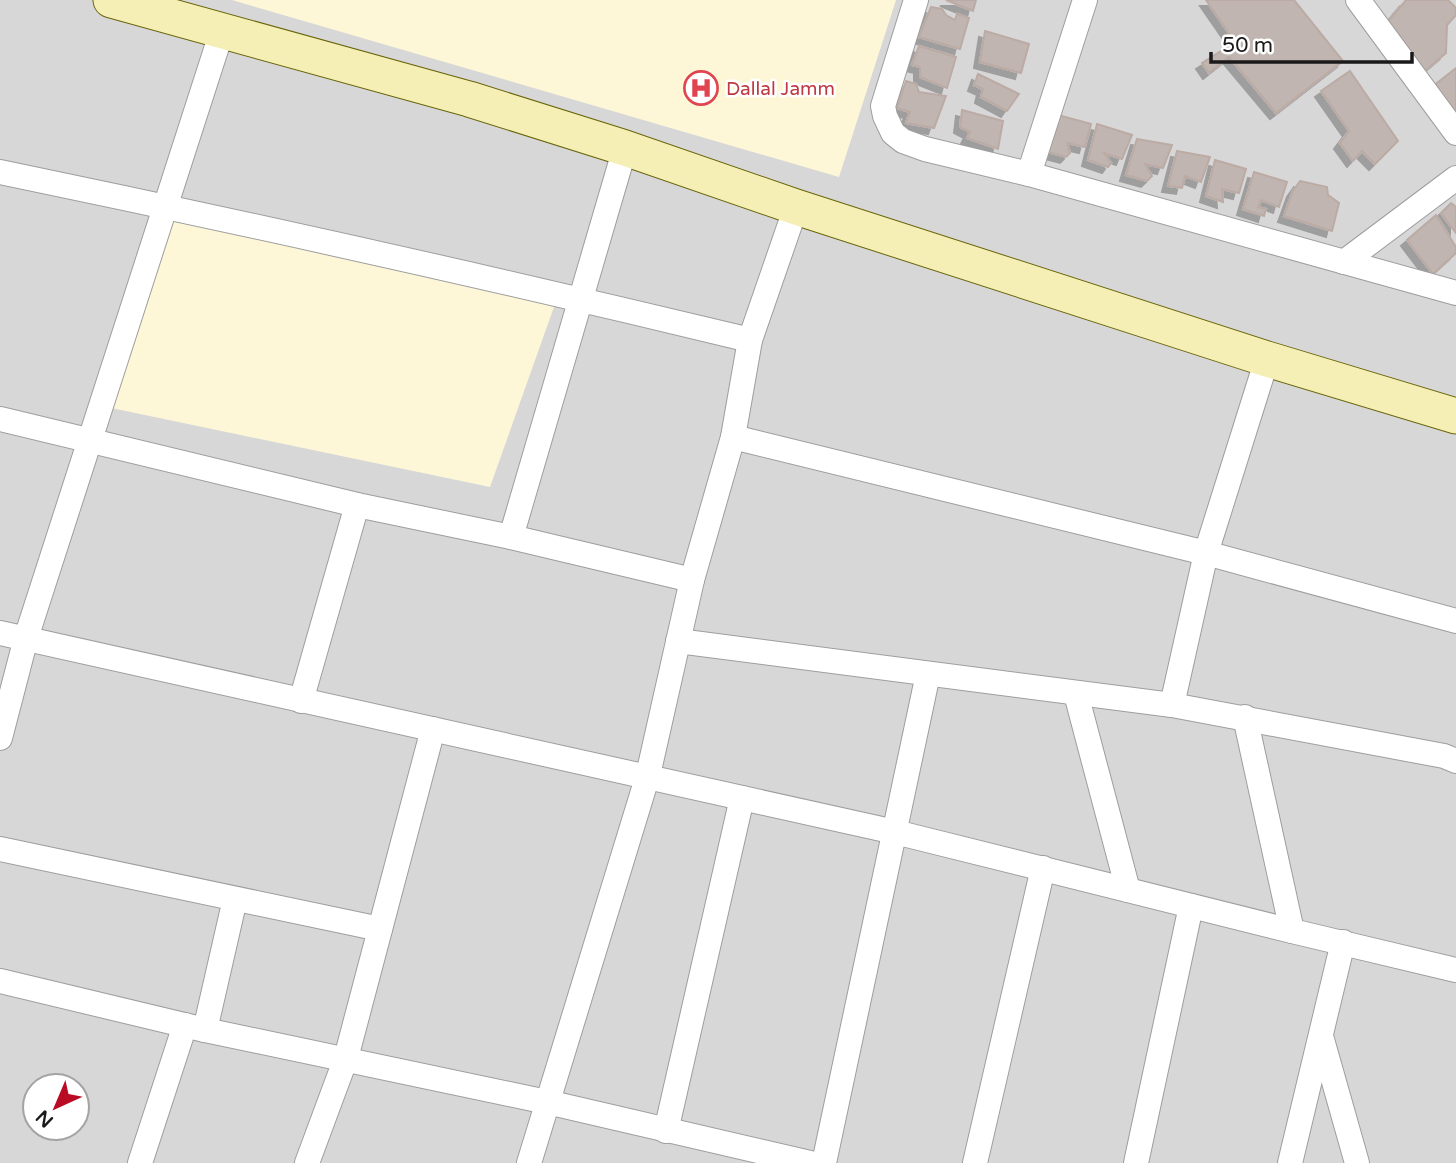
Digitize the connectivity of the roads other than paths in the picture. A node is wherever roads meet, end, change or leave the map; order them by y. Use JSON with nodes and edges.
{"nodes":[{"id":1,"x":111,"y":0,"type":"edge"},
{"id":2,"x":916,"y":0,"type":"edge"},
{"id":3,"x":1086,"y":0,"type":"edge"},
{"id":4,"x":1358,"y":0,"type":"edge"},
{"id":5,"x":222,"y":31,"type":"junction"},
{"id":6,"x":1456,"y":133,"type":"edge"},
{"id":7,"x":625,"y":148,"type":"junction"},
{"id":8,"x":0,"y":172,"type":"edge"},
{"id":9,"x":1029,"y":174,"type":"junction"},
{"id":10,"x":1456,"y":178,"type":"edge"},
{"id":11,"x":166,"y":206,"type":"junction"},
{"id":12,"x":796,"y":207,"type":"junction"},
{"id":13,"x":1344,"y":262,"type":"junction"},
{"id":14,"x":1456,"y":293,"type":"edge"},
{"id":15,"x":582,"y":300,"type":"junction"},
{"id":16,"x":750,"y":340,"type":"junction"},
{"id":17,"x":1267,"y":359,"type":"junction"},
{"id":18,"x":1456,"y":416,"type":"edge"},
{"id":19,"x":0,"y":419,"type":"edge"},
{"id":20,"x":733,"y":437,"type":"junction"},
{"id":21,"x":89,"y":439,"type":"junction"},
{"id":22,"x":357,"y":505,"type":"junction"},
{"id":23,"x":511,"y":537,"type":"junction"},
{"id":24,"x":1206,"y":553,"type":"junction"},
{"id":25,"x":692,"y":580,"type":"junction"},
{"id":26,"x":1456,"y":621,"type":"edge"},
{"id":27,"x":0,"y":633,"type":"edge"},
{"id":28,"x":26,"y":638,"type":"junction"},
{"id":29,"x":678,"y":640,"type":"junction"},
{"id":30,"x":928,"y":674,"type":"junction"},
{"id":31,"x":1076,"y":694,"type":"junction"},
{"id":32,"x":301,"y":701,"type":"junction"},
{"id":33,"x":1172,"y":705,"type":"junction"},
{"id":34,"x":1245,"y":717,"type":"junction"},
{"id":35,"x":433,"y":729,"type":"junction"},
{"id":36,"x":0,"y":738,"type":"edge"},
{"id":37,"x":1456,"y":761,"type":"edge"},
{"id":38,"x":648,"y":775,"type":"junction"},
{"id":39,"x":742,"y":798,"type":"junction"},
{"id":40,"x":895,"y":832,"type":"junction"},
{"id":41,"x":0,"y":849,"type":"edge"},
{"id":42,"x":1043,"y":868,"type":"junction"},
{"id":43,"x":1128,"y":890,"type":"junction"},
{"id":44,"x":235,"y":898,"type":"junction"},
{"id":45,"x":1191,"y":906,"type":"junction"},
{"id":46,"x":380,"y":929,"type":"junction"},
{"id":47,"x":1292,"y":931,"type":"junction"},
{"id":48,"x":1343,"y":942,"type":"junction"},
{"id":49,"x":1456,"y":970,"type":"edge"},
{"id":50,"x":0,"y":981,"type":"edge"},
{"id":51,"x":195,"y":1027,"type":"junction"},
{"id":52,"x":1321,"y":1034,"type":"junction"},
{"id":53,"x":345,"y":1058,"type":"junction"},
{"id":54,"x":547,"y":1102,"type":"junction"},
{"id":55,"x":666,"y":1131,"type":"junction"},
{"id":56,"x":140,"y":1163,"type":"edge"},
{"id":57,"x":307,"y":1163,"type":"edge"},
{"id":58,"x":529,"y":1163,"type":"edge"},
{"id":59,"x":810,"y":1163,"type":"edge"},
{"id":60,"x":824,"y":1163,"type":"edge"},
{"id":61,"x":975,"y":1163,"type":"edge"},
{"id":62,"x":1136,"y":1163,"type":"edge"},
{"id":63,"x":1290,"y":1163,"type":"edge"},
{"id":64,"x":1357,"y":1163,"type":"edge"}],
"edges":[{"from":1,"to":5,"type":"main road"},
{"from":2,"to":9,"type":"street"},
{"from":3,"to":9,"type":"street"},
{"from":4,"to":6,"type":"street"},
{"from":5,"to":7,"type":"main road"},
{"from":5,"to":11,"type":"street"},
{"from":7,"to":12,"type":"main road"},
{"from":7,"to":15,"type":"street"},
{"from":8,"to":11,"type":"street"},
{"from":9,"to":13,"type":"street"},
{"from":10,"to":13,"type":"street"},
{"from":11,"to":15,"type":"street"},
{"from":11,"to":21,"type":"street"},
{"from":12,"to":16,"type":"street"},
{"from":12,"to":17,"type":"main road"},
{"from":13,"to":14,"type":"street"},
{"from":15,"to":16,"type":"street"},
{"from":15,"to":23,"type":"street"},
{"from":16,"to":20,"type":"street"},
{"from":17,"to":18,"type":"main road"},
{"from":17,"to":24,"type":"street"},
{"from":19,"to":21,"type":"street"},
{"from":20,"to":24,"type":"street"},
{"from":20,"to":25,"type":"street"},
{"from":21,"to":22,"type":"street"},
{"from":21,"to":28,"type":"street"},
{"from":22,"to":23,"type":"street"},
{"from":22,"to":32,"type":"street"},
{"from":23,"to":25,"type":"street"},
{"from":24,"to":26,"type":"street"},
{"from":24,"to":33,"type":"street"},
{"from":25,"to":29,"type":"street"},
{"from":27,"to":28,"type":"street"},
{"from":28,"to":32,"type":"street"},
{"from":28,"to":36,"type":"street"},
{"from":29,"to":30,"type":"street"},
{"from":29,"to":38,"type":"street"},
{"from":30,"to":31,"type":"street"},
{"from":30,"to":40,"type":"street"},
{"from":31,"to":33,"type":"street"},
{"from":31,"to":43,"type":"street"},
{"from":32,"to":35,"type":"street"},
{"from":33,"to":34,"type":"street"},
{"from":34,"to":37,"type":"street"},
{"from":34,"to":47,"type":"street"},
{"from":35,"to":38,"type":"street"},
{"from":35,"to":46,"type":"street"},
{"from":38,"to":39,"type":"street"},
{"from":38,"to":54,"type":"street"},
{"from":39,"to":40,"type":"street"},
{"from":39,"to":55,"type":"street"},
{"from":40,"to":42,"type":"street"},
{"from":40,"to":60,"type":"street"},
{"from":41,"to":44,"type":"street"},
{"from":42,"to":43,"type":"street"},
{"from":42,"to":61,"type":"street"},
{"from":43,"to":45,"type":"street"},
{"from":44,"to":46,"type":"street"},
{"from":44,"to":51,"type":"street"},
{"from":45,"to":47,"type":"street"},
{"from":45,"to":62,"type":"street"},
{"from":46,"to":53,"type":"street"},
{"from":47,"to":48,"type":"street"},
{"from":48,"to":49,"type":"street"},
{"from":48,"to":52,"type":"street"},
{"from":50,"to":51,"type":"street"},
{"from":51,"to":53,"type":"street"},
{"from":51,"to":56,"type":"street"},
{"from":52,"to":63,"type":"street"},
{"from":52,"to":64,"type":"street"},
{"from":53,"to":54,"type":"street"},
{"from":53,"to":57,"type":"street"},
{"from":54,"to":55,"type":"street"},
{"from":54,"to":58,"type":"street"},
{"from":55,"to":59,"type":"street"}]}
